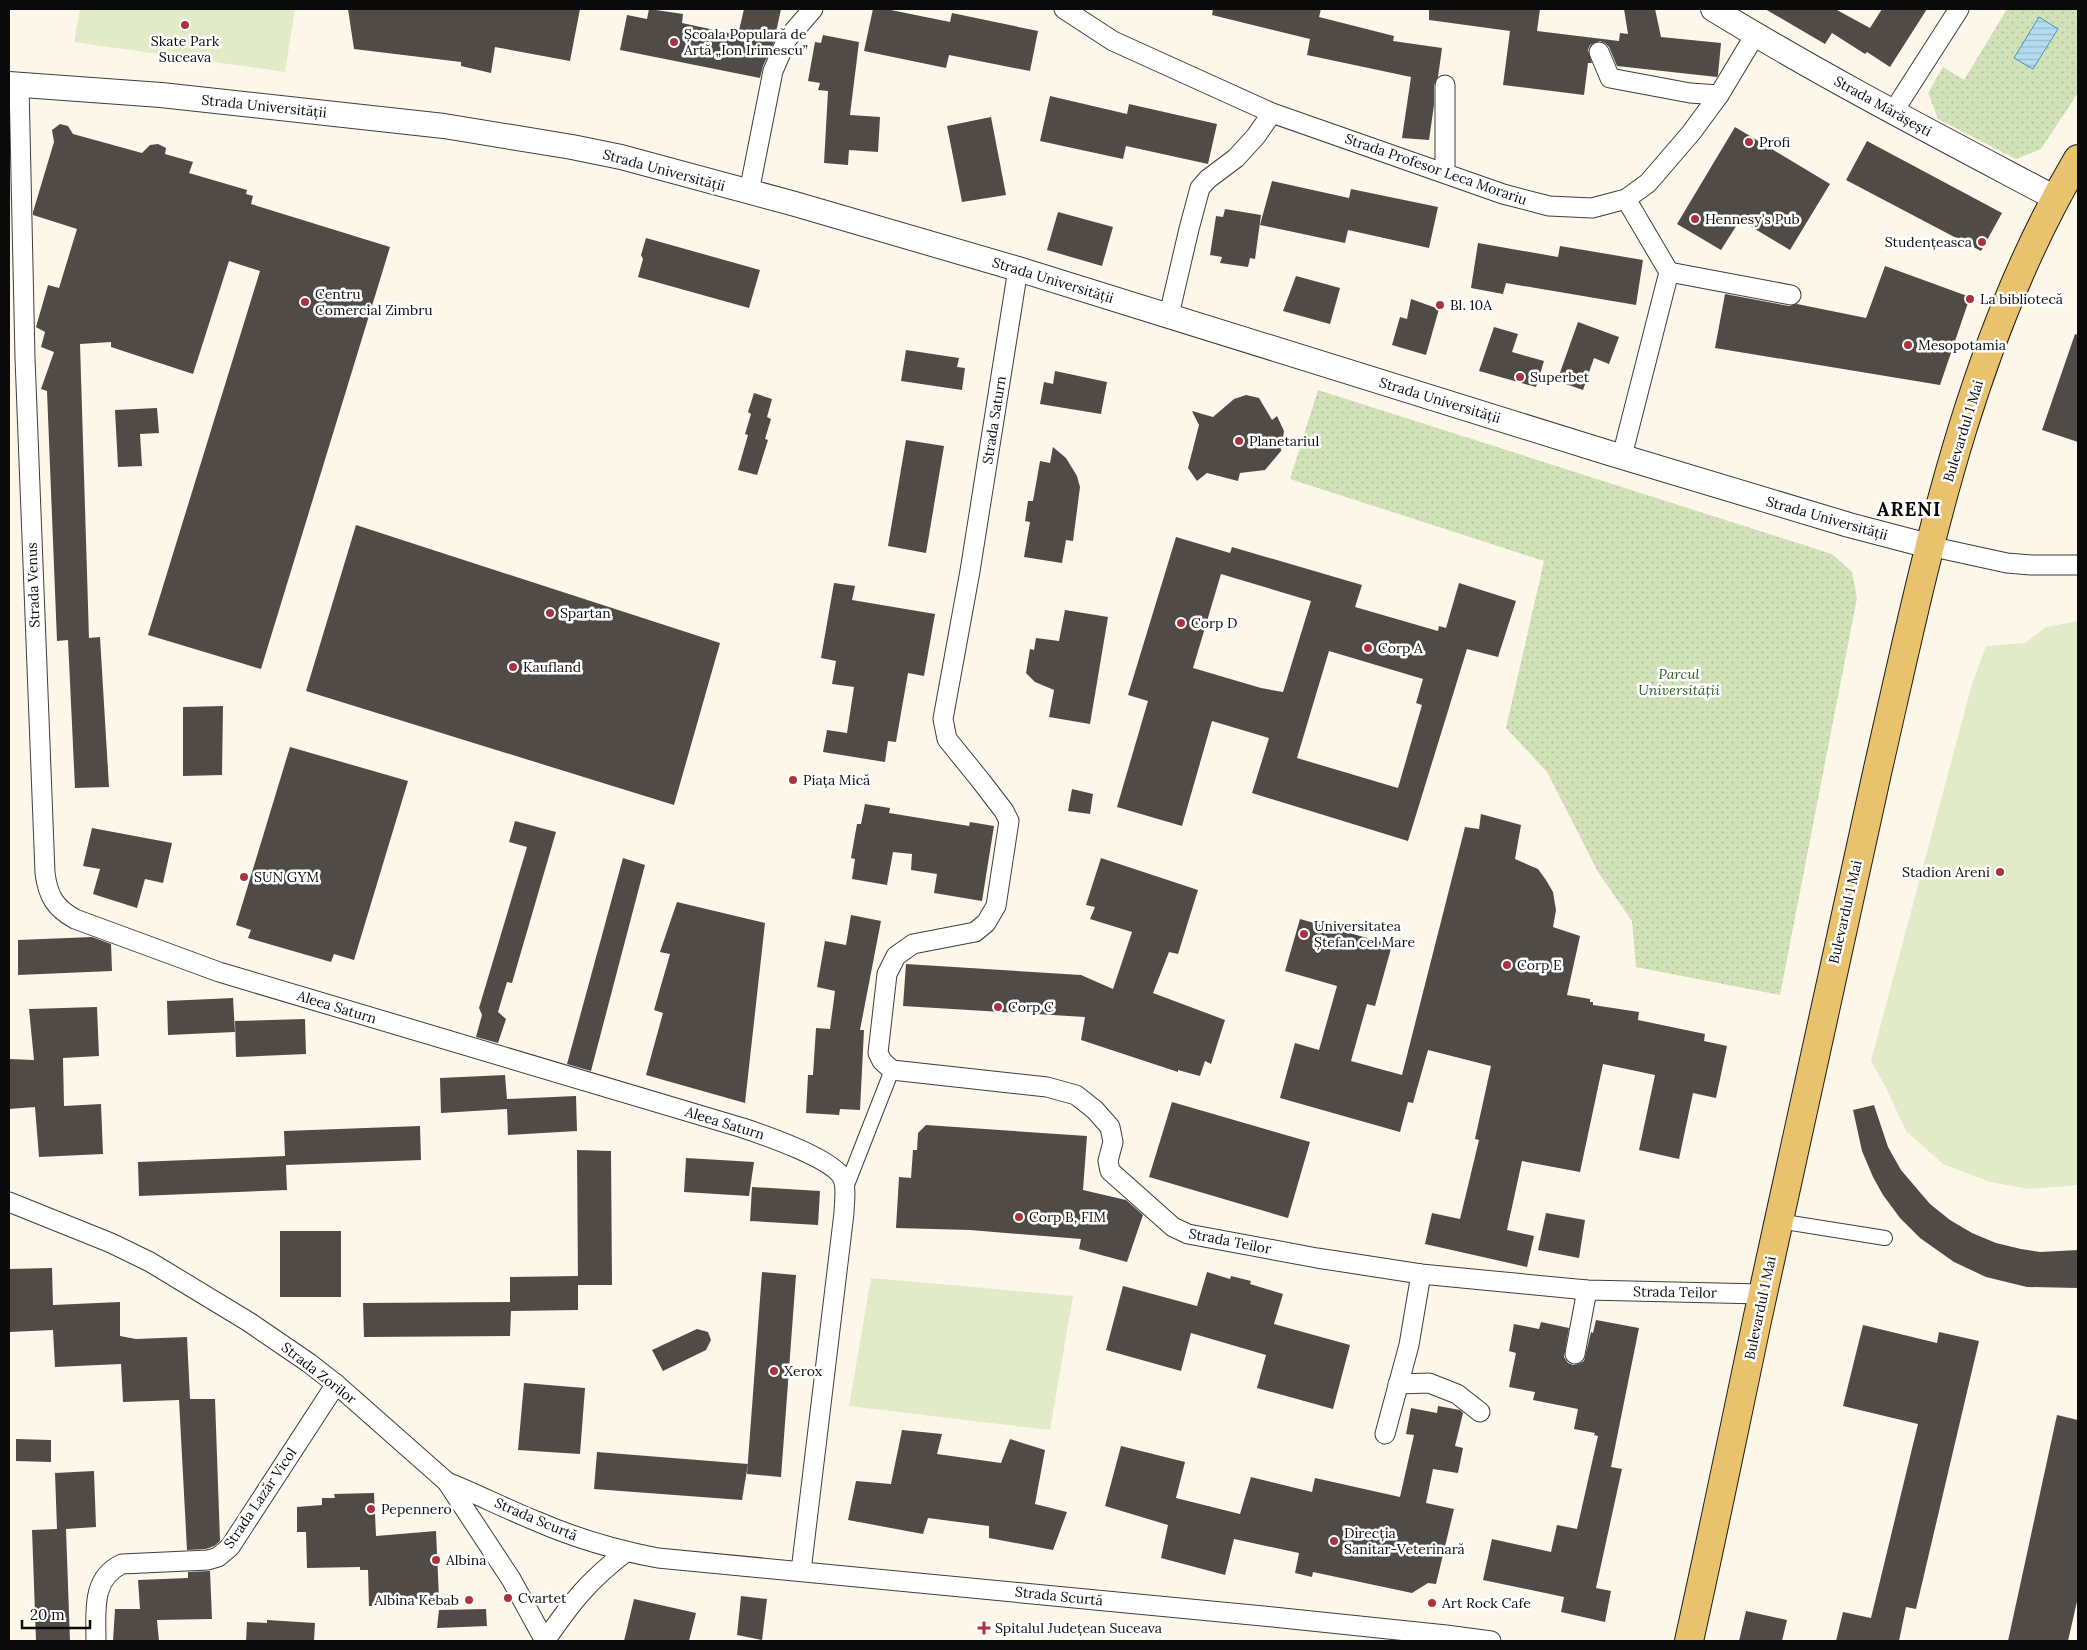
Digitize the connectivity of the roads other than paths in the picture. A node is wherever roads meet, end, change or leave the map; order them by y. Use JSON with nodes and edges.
{"nodes":[{"id":1,"x":813,"y":9,"type":"edge"},
{"id":2,"x":1064,"y":9,"type":"edge"},
{"id":3,"x":1713,"y":9,"type":"edge"},
{"id":4,"x":1958,"y":9,"type":"edge"},
{"id":5,"x":1755,"y":35,"type":"junction"},
{"id":6,"x":1599,"y":52,"type":"dead end"},
{"id":7,"x":14,"y":84,"type":"edge"},
{"id":8,"x":1445,"y":85,"type":"dead end"},
{"id":9,"x":1719,"y":95,"type":"junction"},
{"id":10,"x":1893,"y":112,"type":"junction"},
{"id":11,"x":1272,"y":113,"type":"junction"},
{"id":12,"x":2078,"y":159,"type":"edge"},
{"id":13,"x":1445,"y":173,"type":"junction"},
{"id":14,"x":749,"y":192,"type":"junction"},
{"id":15,"x":2055,"y":198,"type":"junction"},
{"id":16,"x":1626,"y":200,"type":"junction"},
{"id":17,"x":1018,"y":269,"type":"junction"},
{"id":18,"x":1669,"y":272,"type":"junction"},
{"id":19,"x":1791,"y":295,"type":"dead end"},
{"id":20,"x":1169,"y":315,"type":"junction"},
{"id":21,"x":1622,"y":456,"type":"junction"},
{"id":22,"x":1929,"y":546,"type":"junction"},
{"id":23,"x":2078,"y":565,"type":"edge"},
{"id":24,"x":219,"y":972,"type":"joint"},
{"id":25,"x":887,"y":1065,"type":"junction"},
{"id":26,"x":845,"y":1190,"type":"junction"},
{"id":27,"x":9,"y":1202,"type":"edge"},
{"id":28,"x":1778,"y":1221,"type":"junction"},
{"id":29,"x":1885,"y":1238,"type":"dead end"},
{"id":30,"x":1421,"y":1274,"type":"junction"},
{"id":31,"x":1587,"y":1290,"type":"junction"},
{"id":32,"x":1762,"y":1294,"type":"junction"},
{"id":33,"x":1575,"y":1354,"type":"dead end"},
{"id":34,"x":336,"y":1384,"type":"junction"},
{"id":35,"x":1398,"y":1384,"type":"junction"},
{"id":36,"x":1480,"y":1412,"type":"dead end"},
{"id":37,"x":1385,"y":1434,"type":"dead end"},
{"id":38,"x":447,"y":1482,"type":"junction"},
{"id":39,"x":626,"y":1552,"type":"junction"},
{"id":40,"x":802,"y":1571,"type":"junction"},
{"id":41,"x":96,"y":1641,"type":"edge"},
{"id":42,"x":546,"y":1641,"type":"edge"},
{"id":43,"x":1491,"y":1641,"type":"edge"},
{"id":44,"x":1689,"y":1641,"type":"edge"}],
"edges":[{"from":1,"to":14,"type":"street"},
{"from":2,"to":11,"type":"street","name":"Strada Profesor Leca Morariu"},
{"from":3,"to":5,"type":"street","name":"Strada Mărășești"},
{"from":4,"to":10,"type":"street"},
{"from":5,"to":9,"type":"street","name":"Strada Profesor Leca Morariu"},
{"from":5,"to":10,"type":"street","name":"Strada Mărășești"},
{"from":6,"to":9,"type":"street"},
{"from":7,"to":14,"type":"street","name":"Strada Universității"},
{"from":7,"to":24,"type":"street","name":"Strada Venus"},
{"from":8,"to":13,"type":"street"},
{"from":9,"to":16,"type":"street","name":"Strada Profesor Leca Morariu"},
{"from":10,"to":15,"type":"street","name":"Strada Mărășești"},
{"from":11,"to":13,"type":"street","name":"Strada Profesor Leca Morariu"},
{"from":11,"to":20,"type":"street"},
{"from":12,"to":15,"type":"main road","name":"Bulevardul 1 Mai"},
{"from":13,"to":16,"type":"street","name":"Strada Profesor Leca Morariu"},
{"from":14,"to":17,"type":"street","name":"Strada Universității"},
{"from":15,"to":22,"type":"main road","name":"Bulevardul 1 Mai"},
{"from":16,"to":18,"type":"street"},
{"from":17,"to":20,"type":"street","name":"Strada Universității"},
{"from":17,"to":25,"type":"street","name":"Strada Saturn"},
{"from":18,"to":19,"type":"street"},
{"from":18,"to":21,"type":"street"},
{"from":20,"to":21,"type":"street","name":"Strada Universității"},
{"from":21,"to":22,"type":"street","name":"Strada Universității"},
{"from":22,"to":23,"type":"street","name":"Strada Universității"},
{"from":22,"to":28,"type":"main road","name":"Bulevardul 1 Mai"},
{"from":24,"to":26,"type":"street","name":"Aleea Saturn"},
{"from":25,"to":26,"type":"street"},
{"from":25,"to":30,"type":"street","name":"Strada Teilor"},
{"from":26,"to":40,"type":"street"},
{"from":27,"to":34,"type":"street","name":"Strada Zorilor"},
{"from":28,"to":29,"type":"street"},
{"from":28,"to":32,"type":"main road","name":"Bulevardul 1 Mai"},
{"from":30,"to":31,"type":"street","name":"Strada Teilor"},
{"from":30,"to":35,"type":"street"},
{"from":31,"to":32,"type":"street","name":"Strada Teilor"},
{"from":31,"to":33,"type":"street"},
{"from":32,"to":44,"type":"main road","name":"Bulevardul 1 Mai"},
{"from":34,"to":38,"type":"street","name":"Strada Zorilor"},
{"from":34,"to":41,"type":"street","name":"Strada Lazăr Vicol"},
{"from":35,"to":36,"type":"street"},
{"from":35,"to":37,"type":"street"},
{"from":38,"to":39,"type":"street","name":"Strada Scurtă"},
{"from":38,"to":42,"type":"street","name":"Strada Zorilor"},
{"from":39,"to":40,"type":"street","name":"Strada Scurtă"},
{"from":39,"to":42,"type":"street"},
{"from":40,"to":43,"type":"street","name":"Strada Scurtă"}]}
